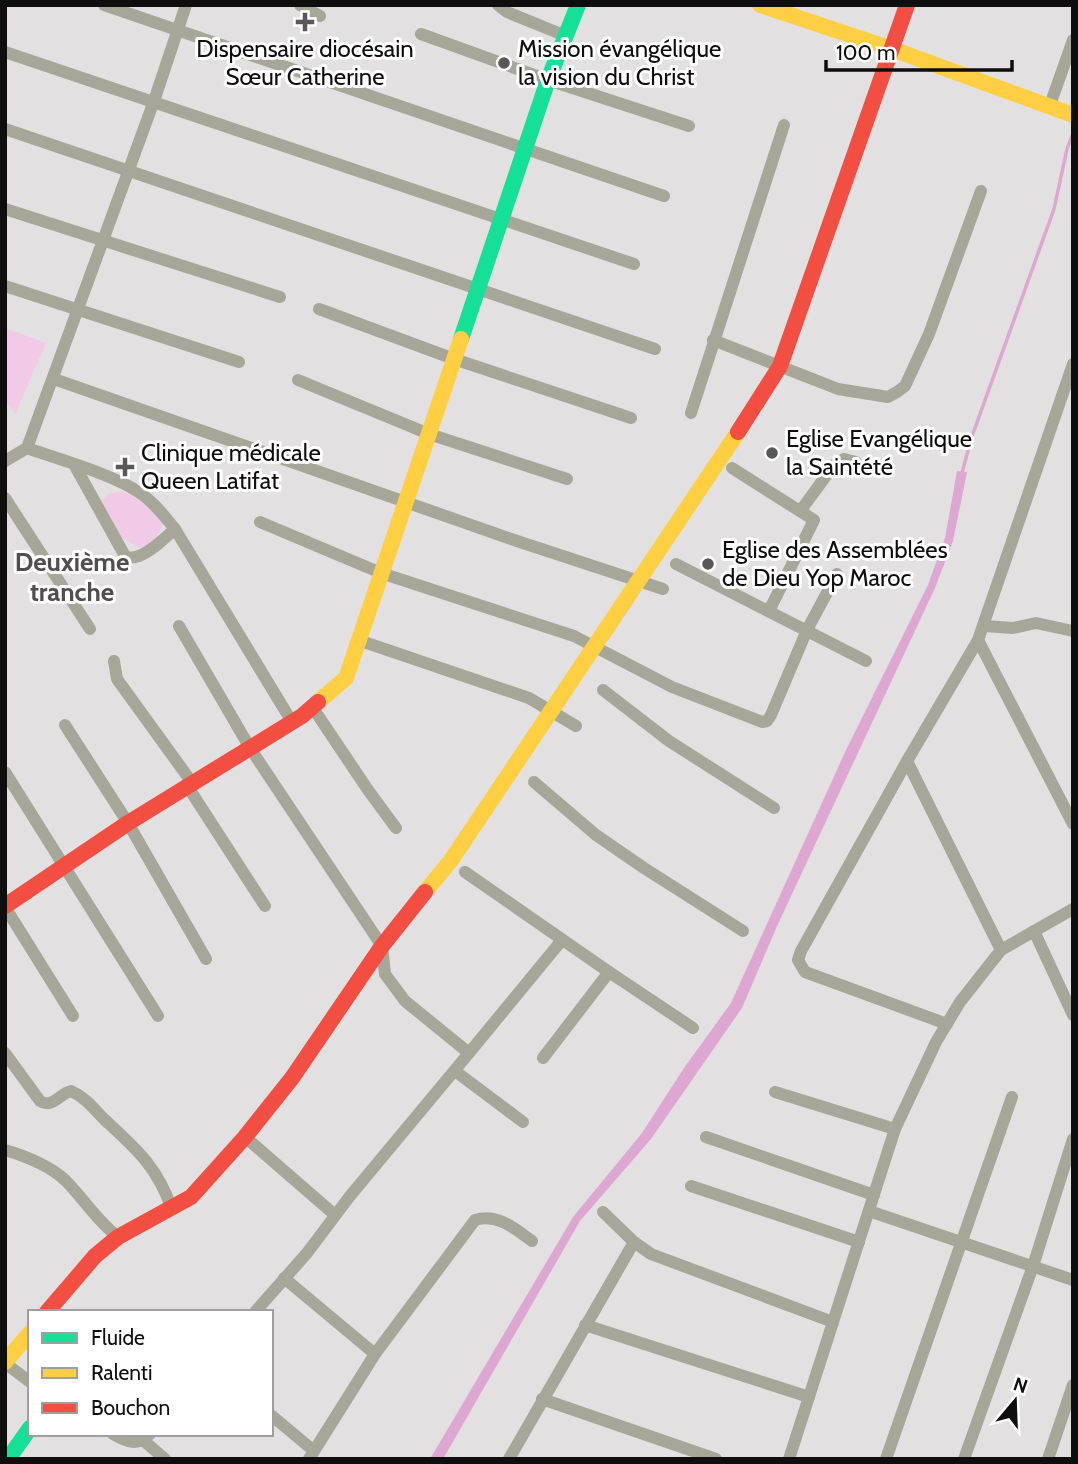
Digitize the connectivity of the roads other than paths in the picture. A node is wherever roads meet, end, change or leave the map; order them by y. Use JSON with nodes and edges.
{"nodes":[{"id":1,"x":104,"y":5,"type":"edge"},
{"id":2,"x":186,"y":5,"type":"edge"},
{"id":3,"x":300,"y":5,"type":"edge"},
{"id":4,"x":498,"y":5,"type":"edge"},
{"id":5,"x":578,"y":5,"type":"edge"},
{"id":6,"x":760,"y":5,"type":"edge"},
{"id":7,"x":907,"y":5,"type":"edge"},
{"id":8,"x":320,"y":16,"type":"dead end"},
{"id":9,"x":178,"y":29,"type":"junction"},
{"id":10,"x":421,"y":34,"type":"dead end"},
{"id":11,"x":566,"y":36,"type":"junction"},
{"id":12,"x":1073,"y":40,"type":"edge"},
{"id":13,"x":892,"y":49,"type":"junction"},
{"id":14,"x":5,"y":52,"type":"edge"},
{"id":15,"x":548,"y":80,"type":"junction"},
{"id":16,"x":154,"y":101,"type":"junction"},
{"id":17,"x":1050,"y":105,"type":"junction"},
{"id":18,"x":1070,"y":114,"type":"edge"},
{"id":19,"x":784,"y":125,"type":"dead end"},
{"id":20,"x":689,"y":126,"type":"dead end"},
{"id":21,"x":5,"y":129,"type":"edge"},
{"id":22,"x":526,"y":149,"type":"junction"},
{"id":23,"x":128,"y":171,"type":"junction"},
{"id":24,"x":981,"y":191,"type":"dead end"},
{"id":25,"x":664,"y":196,"type":"dead end"},
{"id":26,"x":5,"y":209,"type":"edge"},
{"id":27,"x":502,"y":219,"type":"junction"},
{"id":28,"x":102,"y":241,"type":"junction"},
{"id":29,"x":634,"y":264,"type":"dead end"},
{"id":30,"x":5,"y":286,"type":"edge"},
{"id":31,"x":478,"y":290,"type":"junction"},
{"id":32,"x":280,"y":297,"type":"dead end"},
{"id":33,"x":319,"y":309,"type":"dead end"},
{"id":34,"x":77,"y":310,"type":"junction"},
{"id":35,"x":713,"y":340,"type":"junction"},
{"id":36,"x":655,"y":349,"type":"dead end"},
{"id":37,"x":454,"y":359,"type":"junction"},
{"id":38,"x":239,"y":362,"type":"dead end"},
{"id":39,"x":1073,"y":364,"type":"edge"},
{"id":40,"x":780,"y":366,"type":"junction"},
{"id":41,"x":54,"y":379,"type":"junction"},
{"id":42,"x":298,"y":380,"type":"dead end"},
{"id":43,"x":691,"y":413,"type":"dead end"},
{"id":44,"x":631,"y":418,"type":"dead end"},
{"id":45,"x":429,"y":434,"type":"junction"},
{"id":46,"x":27,"y":448,"type":"junction"},
{"id":47,"x":5,"y":461,"type":"edge"},
{"id":48,"x":856,"y":462,"type":"dead end"},
{"id":49,"x":75,"y":466,"type":"junction"},
{"id":50,"x":732,"y":468,"type":"dead end"},
{"id":51,"x":567,"y":479,"type":"dead end"},
{"id":52,"x":5,"y":498,"type":"edge"},
{"id":53,"x":406,"y":502,"type":"junction"},
{"id":54,"x":801,"y":510,"type":"junction"},
{"id":55,"x":260,"y":522,"type":"dead end"},
{"id":56,"x":175,"y":529,"type":"junction"},
{"id":57,"x":676,"y":564,"type":"dead end"},
{"id":58,"x":381,"y":573,"type":"junction"},
{"id":59,"x":837,"y":574,"type":"dead end"},
{"id":60,"x":638,"y":581,"type":"junction"},
{"id":61,"x":663,"y":589,"type":"dead end"},
{"id":62,"x":769,"y":611,"type":"junction"},
{"id":63,"x":180,"y":626,"type":"dead end"},
{"id":64,"x":984,"y":626,"type":"junction"},
{"id":65,"x":90,"y":629,"type":"dead end"},
{"id":66,"x":807,"y":630,"type":"junction"},
{"id":67,"x":1073,"y":631,"type":"edge"},
{"id":68,"x":358,"y":640,"type":"junction"},
{"id":69,"x":978,"y":640,"type":"junction"},
{"id":70,"x":595,"y":646,"type":"junction"},
{"id":71,"x":114,"y":661,"type":"dead end"},
{"id":72,"x":866,"y":661,"type":"dead end"},
{"id":73,"x":603,"y":690,"type":"dead end"},
{"id":74,"x":313,"y":708,"type":"junction"},
{"id":75,"x":552,"y":712,"type":"junction"},
{"id":76,"x":292,"y":722,"type":"junction"},
{"id":77,"x":65,"y":724,"type":"dead end"},
{"id":78,"x":576,"y":726,"type":"dead end"},
{"id":79,"x":250,"y":748,"type":"junction"},
{"id":80,"x":906,"y":761,"type":"junction"},
{"id":81,"x":5,"y":772,"type":"edge"},
{"id":82,"x":534,"y":782,"type":"dead end"},
{"id":83,"x":190,"y":785,"type":"junction"},
{"id":84,"x":774,"y":808,"type":"dead end"},
{"id":85,"x":128,"y":823,"type":"junction"},
{"id":86,"x":1073,"y":824,"type":"edge"},
{"id":87,"x":397,"y":828,"type":"dead end"},
{"id":88,"x":65,"y":864,"type":"junction"},
{"id":89,"x":465,"y":872,"type":"dead end"},
{"id":90,"x":5,"y":906,"type":"edge"},
{"id":91,"x":265,"y":906,"type":"dead end"},
{"id":92,"x":1073,"y":909,"type":"edge"},
{"id":93,"x":743,"y":931,"type":"dead end"},
{"id":94,"x":1034,"y":931,"type":"junction"},
{"id":95,"x":562,"y":940,"type":"junction"},
{"id":96,"x":382,"y":946,"type":"junction"},
{"id":97,"x":1001,"y":950,"type":"junction"},
{"id":98,"x":206,"y":959,"type":"dead end"},
{"id":99,"x":608,"y":972,"type":"junction"},
{"id":100,"x":1073,"y":1015,"type":"edge"},
{"id":101,"x":73,"y":1016,"type":"dead end"},
{"id":102,"x":158,"y":1016,"type":"dead end"},
{"id":103,"x":947,"y":1024,"type":"junction"},
{"id":104,"x":693,"y":1028,"type":"dead end"},
{"id":105,"x":5,"y":1053,"type":"edge"},
{"id":106,"x":469,"y":1053,"type":"junction"},
{"id":107,"x":543,"y":1058,"type":"dead end"},
{"id":108,"x":455,"y":1071,"type":"junction"},
{"id":109,"x":775,"y":1092,"type":"dead end"},
{"id":110,"x":1012,"y":1097,"type":"dead end"},
{"id":111,"x":523,"y":1122,"type":"dead end"},
{"id":112,"x":895,"y":1129,"type":"junction"},
{"id":113,"x":246,"y":1137,"type":"junction"},
{"id":114,"x":706,"y":1137,"type":"dead end"},
{"id":115,"x":1073,"y":1139,"type":"edge"},
{"id":116,"x":6,"y":1151,"type":"edge"},
{"id":117,"x":691,"y":1186,"type":"dead end"},
{"id":118,"x":874,"y":1195,"type":"junction"},
{"id":119,"x":171,"y":1207,"type":"junction"},
{"id":120,"x":869,"y":1211,"type":"junction"},
{"id":121,"x":603,"y":1212,"type":"dead end"},
{"id":122,"x":335,"y":1215,"type":"junction"},
{"id":123,"x":118,"y":1237,"type":"junction"},
{"id":124,"x":532,"y":1241,"type":"dead end"},
{"id":125,"x":960,"y":1241,"type":"junction"},
{"id":126,"x":634,"y":1242,"type":"junction"},
{"id":127,"x":859,"y":1242,"type":"junction"},
{"id":128,"x":1033,"y":1266,"type":"junction"},
{"id":129,"x":284,"y":1278,"type":"junction"},
{"id":130,"x":1073,"y":1280,"type":"edge"},
{"id":131,"x":49,"y":1310,"type":"edge"},
{"id":132,"x":257,"y":1310,"type":"edge"},
{"id":133,"x":833,"y":1322,"type":"junction"},
{"id":134,"x":585,"y":1325,"type":"junction"},
{"id":135,"x":28,"y":1335,"type":"edge"},
{"id":136,"x":375,"y":1354,"type":"junction"},
{"id":137,"x":5,"y":1363,"type":"edge"},
{"id":138,"x":28,"y":1380,"type":"edge"},
{"id":139,"x":1073,"y":1385,"type":"edge"},
{"id":140,"x":809,"y":1397,"type":"junction"},
{"id":141,"x":542,"y":1399,"type":"junction"},
{"id":142,"x":273,"y":1417,"type":"edge"},
{"id":143,"x":28,"y":1431,"type":"edge"},
{"id":144,"x":117,"y":1436,"type":"edge"},
{"id":145,"x":147,"y":1438,"type":"edge"},
{"id":146,"x":312,"y":1455,"type":"edge"},
{"id":147,"x":8,"y":1459,"type":"edge"},
{"id":148,"x":165,"y":1459,"type":"edge"},
{"id":149,"x":509,"y":1459,"type":"edge"},
{"id":150,"x":716,"y":1459,"type":"edge"},
{"id":151,"x":789,"y":1459,"type":"edge"},
{"id":152,"x":886,"y":1459,"type":"edge"},
{"id":153,"x":964,"y":1459,"type":"edge"},
{"id":154,"x":1048,"y":1459,"type":"edge"}],
"edges":[{"from":1,"to":9,"type":"street"},
{"from":2,"to":9,"type":"street"},
{"from":3,"to":8,"type":"street"},
{"from":4,"to":11,"type":"street"},
{"from":5,"to":11,"type":"street"},
{"from":6,"to":13,"type":"street"},
{"from":7,"to":13,"type":"street"},
{"from":9,"to":16,"type":"street"},
{"from":9,"to":22,"type":"street"},
{"from":10,"to":15,"type":"street"},
{"from":11,"to":15,"type":"street"},
{"from":12,"to":17,"type":"street"},
{"from":13,"to":17,"type":"street"},
{"from":13,"to":40,"type":"street"},
{"from":14,"to":16,"type":"street"},
{"from":15,"to":20,"type":"street"},
{"from":15,"to":22,"type":"street"},
{"from":16,"to":23,"type":"street"},
{"from":16,"to":27,"type":"street"},
{"from":17,"to":18,"type":"street"},
{"from":19,"to":35,"type":"street"},
{"from":21,"to":23,"type":"street"},
{"from":22,"to":25,"type":"street"},
{"from":22,"to":27,"type":"street"},
{"from":23,"to":28,"type":"street"},
{"from":23,"to":31,"type":"street"},
{"from":24,"to":40,"type":"street"},
{"from":26,"to":28,"type":"street"},
{"from":27,"to":29,"type":"street"},
{"from":27,"to":31,"type":"street"},
{"from":28,"to":32,"type":"street"},
{"from":28,"to":34,"type":"street"},
{"from":30,"to":34,"type":"street"},
{"from":31,"to":36,"type":"street"},
{"from":31,"to":37,"type":"street"},
{"from":33,"to":37,"type":"street"},
{"from":34,"to":38,"type":"street"},
{"from":34,"to":41,"type":"street"},
{"from":35,"to":40,"type":"street"},
{"from":35,"to":43,"type":"street"},
{"from":37,"to":44,"type":"street"},
{"from":37,"to":45,"type":"street"},
{"from":39,"to":64,"type":"street"},
{"from":40,"to":60,"type":"street"},
{"from":41,"to":46,"type":"street"},
{"from":41,"to":53,"type":"street"},
{"from":42,"to":45,"type":"street"},
{"from":45,"to":51,"type":"street"},
{"from":45,"to":53,"type":"street"},
{"from":46,"to":47,"type":"street"},
{"from":46,"to":49,"type":"street"},
{"from":48,"to":54,"type":"street"},
{"from":49,"to":56,"type":"street"},
{"from":49,"to":56,"type":"street"},
{"from":50,"to":54,"type":"street"},
{"from":52,"to":65,"type":"street"},
{"from":53,"to":58,"type":"street"},
{"from":53,"to":60,"type":"street"},
{"from":54,"to":62,"type":"street"},
{"from":55,"to":58,"type":"street"},
{"from":56,"to":76,"type":"street"},
{"from":57,"to":62,"type":"street"},
{"from":58,"to":68,"type":"street"},
{"from":58,"to":70,"type":"street"},
{"from":59,"to":66,"type":"street"},
{"from":60,"to":61,"type":"street"},
{"from":60,"to":70,"type":"street"},
{"from":62,"to":66,"type":"street"},
{"from":63,"to":79,"type":"street"},
{"from":64,"to":67,"type":"street"},
{"from":64,"to":69,"type":"street"},
{"from":66,"to":70,"type":"street"},
{"from":66,"to":72,"type":"street"},
{"from":68,"to":74,"type":"street"},
{"from":68,"to":75,"type":"street"},
{"from":69,"to":80,"type":"street"},
{"from":69,"to":86,"type":"street"},
{"from":70,"to":75,"type":"street"},
{"from":71,"to":83,"type":"street"},
{"from":73,"to":84,"type":"street"},
{"from":74,"to":76,"type":"street"},
{"from":74,"to":87,"type":"street"},
{"from":75,"to":78,"type":"street"},
{"from":75,"to":96,"type":"street"},
{"from":76,"to":79,"type":"street"},
{"from":77,"to":85,"type":"street"},
{"from":79,"to":83,"type":"street"},
{"from":79,"to":96,"type":"street"},
{"from":80,"to":97,"type":"street"},
{"from":80,"to":103,"type":"street"},
{"from":81,"to":88,"type":"street"},
{"from":82,"to":93,"type":"street"},
{"from":83,"to":85,"type":"street"},
{"from":83,"to":91,"type":"street"},
{"from":85,"to":88,"type":"street"},
{"from":85,"to":98,"type":"street"},
{"from":88,"to":90,"type":"street"},
{"from":88,"to":102,"type":"street"},
{"from":89,"to":95,"type":"street"},
{"from":90,"to":101,"type":"street"},
{"from":92,"to":94,"type":"street"},
{"from":94,"to":97,"type":"street"},
{"from":94,"to":100,"type":"street"},
{"from":95,"to":99,"type":"street"},
{"from":95,"to":106,"type":"street"},
{"from":96,"to":106,"type":"street"},
{"from":96,"to":113,"type":"street"},
{"from":97,"to":103,"type":"street"},
{"from":99,"to":104,"type":"street"},
{"from":99,"to":107,"type":"street"},
{"from":103,"to":112,"type":"street"},
{"from":105,"to":119,"type":"street"},
{"from":106,"to":108,"type":"street"},
{"from":108,"to":111,"type":"street"},
{"from":108,"to":122,"type":"street"},
{"from":109,"to":112,"type":"street"},
{"from":110,"to":125,"type":"street"},
{"from":112,"to":118,"type":"street"},
{"from":113,"to":119,"type":"street"},
{"from":113,"to":122,"type":"street"},
{"from":114,"to":118,"type":"street"},
{"from":115,"to":128,"type":"street"},
{"from":116,"to":123,"type":"street"},
{"from":117,"to":127,"type":"street"},
{"from":118,"to":120,"type":"street"},
{"from":119,"to":123,"type":"street"},
{"from":120,"to":125,"type":"street"},
{"from":120,"to":127,"type":"street"},
{"from":121,"to":126,"type":"street"},
{"from":122,"to":129,"type":"street"},
{"from":123,"to":131,"type":"street"},
{"from":124,"to":136,"type":"street"},
{"from":125,"to":128,"type":"street"},
{"from":125,"to":152,"type":"street"},
{"from":126,"to":133,"type":"street"},
{"from":126,"to":134,"type":"street"},
{"from":127,"to":133,"type":"street"},
{"from":128,"to":130,"type":"street"},
{"from":128,"to":153,"type":"street"},
{"from":129,"to":132,"type":"street"},
{"from":129,"to":136,"type":"street"},
{"from":133,"to":140,"type":"street"},
{"from":134,"to":140,"type":"street"},
{"from":134,"to":141,"type":"street"},
{"from":135,"to":137,"type":"street"},
{"from":136,"to":146,"type":"street"},
{"from":137,"to":138,"type":"street"},
{"from":139,"to":154,"type":"street"},
{"from":140,"to":151,"type":"street"},
{"from":141,"to":149,"type":"street"},
{"from":141,"to":150,"type":"street"},
{"from":142,"to":146,"type":"street"},
{"from":143,"to":147,"type":"street"},
{"from":144,"to":145,"type":"street"},
{"from":145,"to":148,"type":"street"}]}
